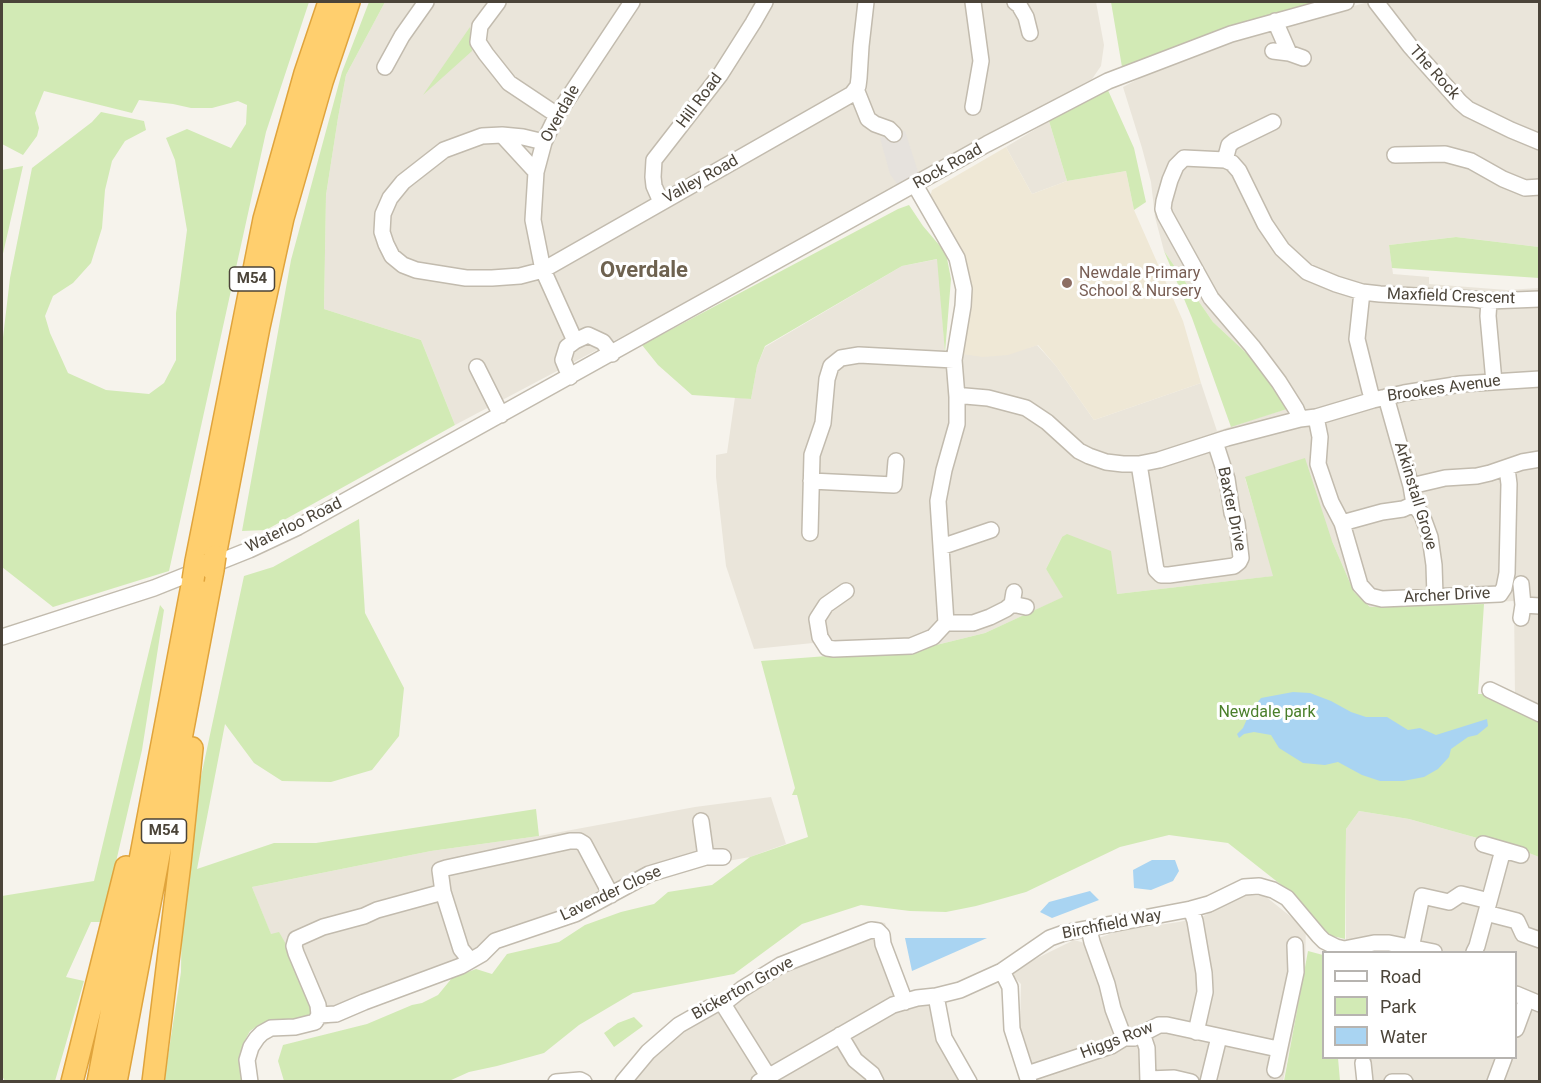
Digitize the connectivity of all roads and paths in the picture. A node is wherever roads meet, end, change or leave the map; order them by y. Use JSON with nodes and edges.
{"nodes":[{"id":1,"x":329,"y":2,"type":"edge"},
{"id":2,"x":349,"y":2,"type":"edge"},
{"id":3,"x":426,"y":2,"type":"edge"},
{"id":4,"x":498,"y":2,"type":"edge"},
{"id":5,"x":632,"y":2,"type":"edge"},
{"id":6,"x":765,"y":2,"type":"edge"},
{"id":7,"x":866,"y":2,"type":"edge"},
{"id":8,"x":973,"y":2,"type":"edge"},
{"id":9,"x":1015,"y":2,"type":"edge"},
{"id":10,"x":1346,"y":2,"type":"edge"},
{"id":11,"x":1376,"y":2,"type":"edge"},
{"id":12,"x":1275,"y":21,"type":"junction"},
{"id":13,"x":1030,"y":33,"type":"dead end"},
{"id":14,"x":1273,"y":51,"type":"dead end"},
{"id":15,"x":385,"y":67,"type":"dead end"},
{"id":16,"x":856,"y":89,"type":"junction"},
{"id":17,"x":973,"y":107,"type":"dead end"},
{"id":18,"x":556,"y":115,"type":"junction"},
{"id":19,"x":1273,"y":122,"type":"dead end"},
{"id":20,"x":894,"y":134,"type":"dead end"},
{"id":21,"x":502,"y":135,"type":"junction"},
{"id":22,"x":544,"y":142,"type":"junction"},
{"id":23,"x":1539,"y":142,"type":"edge"},
{"id":24,"x":1395,"y":155,"type":"dead end"},
{"id":25,"x":1225,"y":160,"type":"junction"},
{"id":26,"x":536,"y":172,"type":"junction"},
{"id":27,"x":915,"y":185,"type":"junction"},
{"id":28,"x":1539,"y":187,"type":"edge"},
{"id":29,"x":662,"y":202,"type":"junction"},
{"id":30,"x":543,"y":270,"type":"junction"},
{"id":31,"x":1362,"y":292,"type":"junction"},
{"id":32,"x":1539,"y":299,"type":"edge"},
{"id":33,"x":1489,"y":302,"type":"junction"},
{"id":34,"x":575,"y":341,"type":"junction"},
{"id":35,"x":612,"y":354,"type":"junction"},
{"id":36,"x":954,"y":360,"type":"junction"},
{"id":37,"x":477,"y":367,"type":"dead end"},
{"id":38,"x":570,"y":377,"type":"junction"},
{"id":39,"x":1539,"y":379,"type":"edge"},
{"id":40,"x":1494,"y":382,"type":"junction"},
{"id":41,"x":957,"y":398,"type":"junction"},
{"id":42,"x":1380,"y":398,"type":"junction"},
{"id":43,"x":501,"y":415,"type":"junction"},
{"id":44,"x":1316,"y":417,"type":"junction"},
{"id":45,"x":1300,"y":419,"type":"junction"},
{"id":46,"x":1215,"y":442,"type":"junction"},
{"id":47,"x":1539,"y":459,"type":"edge"},
{"id":48,"x":896,"y":461,"type":"dead end"},
{"id":49,"x":1139,"y":464,"type":"junction"},
{"id":50,"x":1507,"y":468,"type":"junction"},
{"id":51,"x":811,"y":481,"type":"junction"},
{"id":52,"x":1411,"y":486,"type":"junction"},
{"id":53,"x":1414,"y":504,"type":"junction"},
{"id":54,"x":1342,"y":523,"type":"junction"},
{"id":55,"x":981,"y":529,"type":"dead end"},
{"id":56,"x":810,"y":532,"type":"dead end"},
{"id":57,"x":941,"y":548,"type":"junction"},
{"id":58,"x":206,"y":570,"type":"junction"},
{"id":59,"x":1521,"y":584,"type":"dead end"},
{"id":60,"x":846,"y":591,"type":"dead end"},
{"id":61,"x":1435,"y":597,"type":"junction"},
{"id":62,"x":1017,"y":601,"type":"dead end"},
{"id":63,"x":1539,"y":606,"type":"edge"},
{"id":64,"x":946,"y":623,"type":"junction"},
{"id":65,"x":2,"y":637,"type":"edge"},
{"id":66,"x":175,"y":676,"type":"junction"},
{"id":67,"x":1490,"y":690,"type":"dead end"},
{"id":68,"x":1539,"y":714,"type":"edge"},
{"id":69,"x":701,"y":821,"type":"dead end"},
{"id":70,"x":1483,"y":844,"type":"dead end"},
{"id":71,"x":1503,"y":850,"type":"junction"},
{"id":72,"x":1521,"y":855,"type":"dead end"},
{"id":73,"x":706,"y":857,"type":"junction"},
{"id":74,"x":723,"y":857,"type":"dead end"},
{"id":75,"x":443,"y":892,"type":"junction"},
{"id":76,"x":611,"y":895,"type":"junction"},
{"id":77,"x":1488,"y":907,"type":"junction"},
{"id":78,"x":1191,"y":909,"type":"junction"},
{"id":79,"x":1089,"y":929,"type":"junction"},
{"id":80,"x":1539,"y":940,"type":"edge"},
{"id":81,"x":1295,"y":945,"type":"dead end"},
{"id":82,"x":1411,"y":948,"type":"junction"},
{"id":83,"x":1428,"y":951,"type":"edge"},
{"id":84,"x":1474,"y":951,"type":"edge"},
{"id":85,"x":470,"y":960,"type":"junction"},
{"id":86,"x":1002,"y":971,"type":"junction"},
{"id":87,"x":936,"y":996,"type":"junction"},
{"id":88,"x":1527,"y":999,"type":"edge"},
{"id":89,"x":905,"y":1002,"type":"junction"},
{"id":90,"x":723,"y":1004,"type":"junction"},
{"id":91,"x":319,"y":1015,"type":"junction"},
{"id":92,"x":1517,"y":1024,"type":"edge"},
{"id":93,"x":1196,"y":1032,"type":"junction"},
{"id":94,"x":1142,"y":1033,"type":"junction"},
{"id":95,"x":840,"y":1035,"type":"junction"},
{"id":96,"x":1219,"y":1037,"type":"junction"},
{"id":97,"x":1124,"y":1038,"type":"junction"},
{"id":98,"x":1278,"y":1049,"type":"junction"},
{"id":99,"x":1504,"y":1059,"type":"edge"},
{"id":100,"x":1363,"y":1063,"type":"dead end"},
{"id":101,"x":1275,"y":1070,"type":"dead end"},
{"id":102,"x":1028,"y":1078,"type":"edge"},
{"id":103,"x":764,"y":1079,"type":"edge"},
{"id":104,"x":1148,"y":1080,"type":"edge"},
{"id":105,"x":72,"y":1082,"type":"edge"},
{"id":106,"x":98,"y":1082,"type":"edge"},
{"id":107,"x":116,"y":1082,"type":"edge"},
{"id":108,"x":153,"y":1082,"type":"edge"},
{"id":109,"x":250,"y":1082,"type":"edge"},
{"id":110,"x":556,"y":1082,"type":"edge"},
{"id":111,"x":584,"y":1082,"type":"edge"},
{"id":112,"x":623,"y":1082,"type":"edge"},
{"id":113,"x":876,"y":1082,"type":"edge"},
{"id":114,"x":969,"y":1082,"type":"edge"},
{"id":115,"x":1191,"y":1082,"type":"edge"},
{"id":116,"x":1208,"y":1082,"type":"edge"},
{"id":117,"x":1365,"y":1082,"type":"edge"},
{"id":118,"x":1392,"y":1082,"type":"edge"},
{"id":119,"x":1405,"y":1082,"type":"edge"},
{"id":120,"x":1495,"y":1082,"type":"edge"}],
"edges":[{"from":1,"to":58,"type":"highway","number":"M54"},
{"from":2,"to":58,"type":"highway","number":"M54"},
{"from":3,"to":15,"type":"street"},
{"from":4,"to":18,"type":"street"},
{"from":5,"to":18,"type":"street","name":"Overdale"},
{"from":6,"to":29,"type":"street","name":"Hill Road"},
{"from":7,"to":16,"type":"street"},
{"from":8,"to":17,"type":"street"},
{"from":9,"to":13,"type":"street"},
{"from":10,"to":12,"type":"street","name":"Rock Road"},
{"from":11,"to":23,"type":"street","name":"The Rock"},
{"from":12,"to":14,"type":"street"},
{"from":12,"to":27,"type":"street","name":"Rock Road"},
{"from":16,"to":20,"type":"street"},
{"from":16,"to":29,"type":"street","name":"Valley Road"},
{"from":18,"to":22,"type":"street","name":"Overdale"},
{"from":19,"to":25,"type":"street"},
{"from":21,"to":22,"type":"street"},
{"from":21,"to":26,"type":"street"},
{"from":21,"to":30,"type":"street"},
{"from":22,"to":26,"type":"street","name":"Overdale"},
{"from":24,"to":28,"type":"street"},
{"from":25,"to":31,"type":"street","name":"Maxfield Crescent"},
{"from":25,"to":45,"type":"street"},
{"from":26,"to":30,"type":"street","name":"Overdale"},
{"from":27,"to":35,"type":"street","name":"Rock Road"},
{"from":27,"to":36,"type":"street"},
{"from":29,"to":30,"type":"street","name":"Valley Road"},
{"from":30,"to":34,"type":"street","name":"Overdale"},
{"from":31,"to":33,"type":"street","name":"Maxfield Crescent"},
{"from":31,"to":42,"type":"street","name":"Arkinstall Grove"},
{"from":32,"to":33,"type":"street","name":"Maxfield Crescent"},
{"from":33,"to":40,"type":"street"},
{"from":34,"to":35,"type":"street"},
{"from":34,"to":38,"type":"street"},
{"from":35,"to":38,"type":"street","name":"Rock Road"},
{"from":36,"to":41,"type":"street"},
{"from":36,"to":51,"type":"street"},
{"from":37,"to":43,"type":"street"},
{"from":38,"to":43,"type":"street","name":"Waterloo Road"},
{"from":39,"to":40,"type":"street","name":"Brookes Avenue"},
{"from":40,"to":42,"type":"street","name":"Brookes Avenue"},
{"from":41,"to":49,"type":"street","name":"Brookes Avenue"},
{"from":41,"to":57,"type":"street"},
{"from":42,"to":44,"type":"street","name":"Brookes Avenue"},
{"from":42,"to":52,"type":"street","name":"Arkinstall Grove"},
{"from":43,"to":65,"type":"street","name":"Waterloo Road"},
{"from":44,"to":45,"type":"street","name":"Brookes Avenue"},
{"from":44,"to":54,"type":"street","name":"Archer Drive"},
{"from":45,"to":46,"type":"street","name":"Brookes Avenue"},
{"from":46,"to":49,"type":"street","name":"Brookes Avenue"},
{"from":46,"to":49,"type":"street","name":"Baxter Drive"},
{"from":47,"to":50,"type":"street"},
{"from":48,"to":51,"type":"street"},
{"from":50,"to":52,"type":"street"},
{"from":50,"to":61,"type":"street","name":"Archer Drive"},
{"from":51,"to":56,"type":"street"},
{"from":52,"to":53,"type":"street","name":"Arkinstall Grove"},
{"from":53,"to":54,"type":"street"},
{"from":53,"to":61,"type":"street","name":"Arkinstall Grove"},
{"from":54,"to":61,"type":"street","name":"Archer Drive"},
{"from":55,"to":57,"type":"street"},
{"from":57,"to":64,"type":"street"},
{"from":58,"to":66,"type":"highway","number":"M54"},
{"from":58,"to":107,"type":"highway","number":"M54"},
{"from":58,"to":108,"type":"highway","number":"M54"},
{"from":59,"to":63,"type":"street"},
{"from":60,"to":64,"type":"street"},
{"from":62,"to":64,"type":"street"},
{"from":66,"to":105,"type":"highway","number":"M54"},
{"from":66,"to":106,"type":"highway","number":"M54"},
{"from":67,"to":68,"type":"street"},
{"from":69,"to":73,"type":"street"},
{"from":70,"to":71,"type":"street"},
{"from":71,"to":72,"type":"street"},
{"from":71,"to":77,"type":"street"},
{"from":73,"to":74,"type":"street","name":"Lavender Close"},
{"from":73,"to":76,"type":"street","name":"Lavender Close"},
{"from":75,"to":76,"type":"street"},
{"from":75,"to":85,"type":"street"},
{"from":75,"to":91,"type":"street"},
{"from":76,"to":85,"type":"street","name":"Lavender Close"},
{"from":77,"to":80,"type":"street"},
{"from":77,"to":82,"type":"street"},
{"from":77,"to":84,"type":"street"},
{"from":78,"to":79,"type":"street","name":"Birchfield Way"},
{"from":78,"to":82,"type":"street","name":"Birchfield Way"},
{"from":78,"to":93,"type":"street"},
{"from":79,"to":86,"type":"street","name":"Birchfield Way"},
{"from":79,"to":97,"type":"street"},
{"from":81,"to":98,"type":"street"},
{"from":82,"to":83,"type":"street","name":"Birchfield Way"},
{"from":85,"to":91,"type":"street","name":"Lavender Close"},
{"from":86,"to":87,"type":"street","name":"Birchfield Way"},
{"from":86,"to":102,"type":"street"},
{"from":87,"to":89,"type":"street","name":"Birchfield Way"},
{"from":87,"to":114,"type":"street"},
{"from":88,"to":92,"type":"street"},
{"from":89,"to":90,"type":"street","name":"Bickerton Grove"},
{"from":89,"to":95,"type":"street","name":"Birchfield Way"},
{"from":90,"to":103,"type":"street"},
{"from":90,"to":112,"type":"street","name":"Bickerton Grove"},
{"from":91,"to":109,"type":"street","name":"Lavender Close"},
{"from":93,"to":94,"type":"street","name":"Higgs Row"},
{"from":93,"to":96,"type":"street","name":"Higgs Row"},
{"from":94,"to":97,"type":"street","name":"Higgs Row"},
{"from":94,"to":104,"type":"street"},
{"from":95,"to":103,"type":"street","name":"Birchfield Way"},
{"from":95,"to":113,"type":"street"},
{"from":96,"to":98,"type":"street","name":"Higgs Row"},
{"from":96,"to":116,"type":"street"},
{"from":97,"to":102,"type":"street","name":"Higgs Row"},
{"from":98,"to":101,"type":"street"},
{"from":99,"to":120,"type":"street"},
{"from":100,"to":117,"type":"street"},
{"from":104,"to":115,"type":"street"},
{"from":110,"to":111,"type":"street"},
{"from":118,"to":119,"type":"street"}]}
